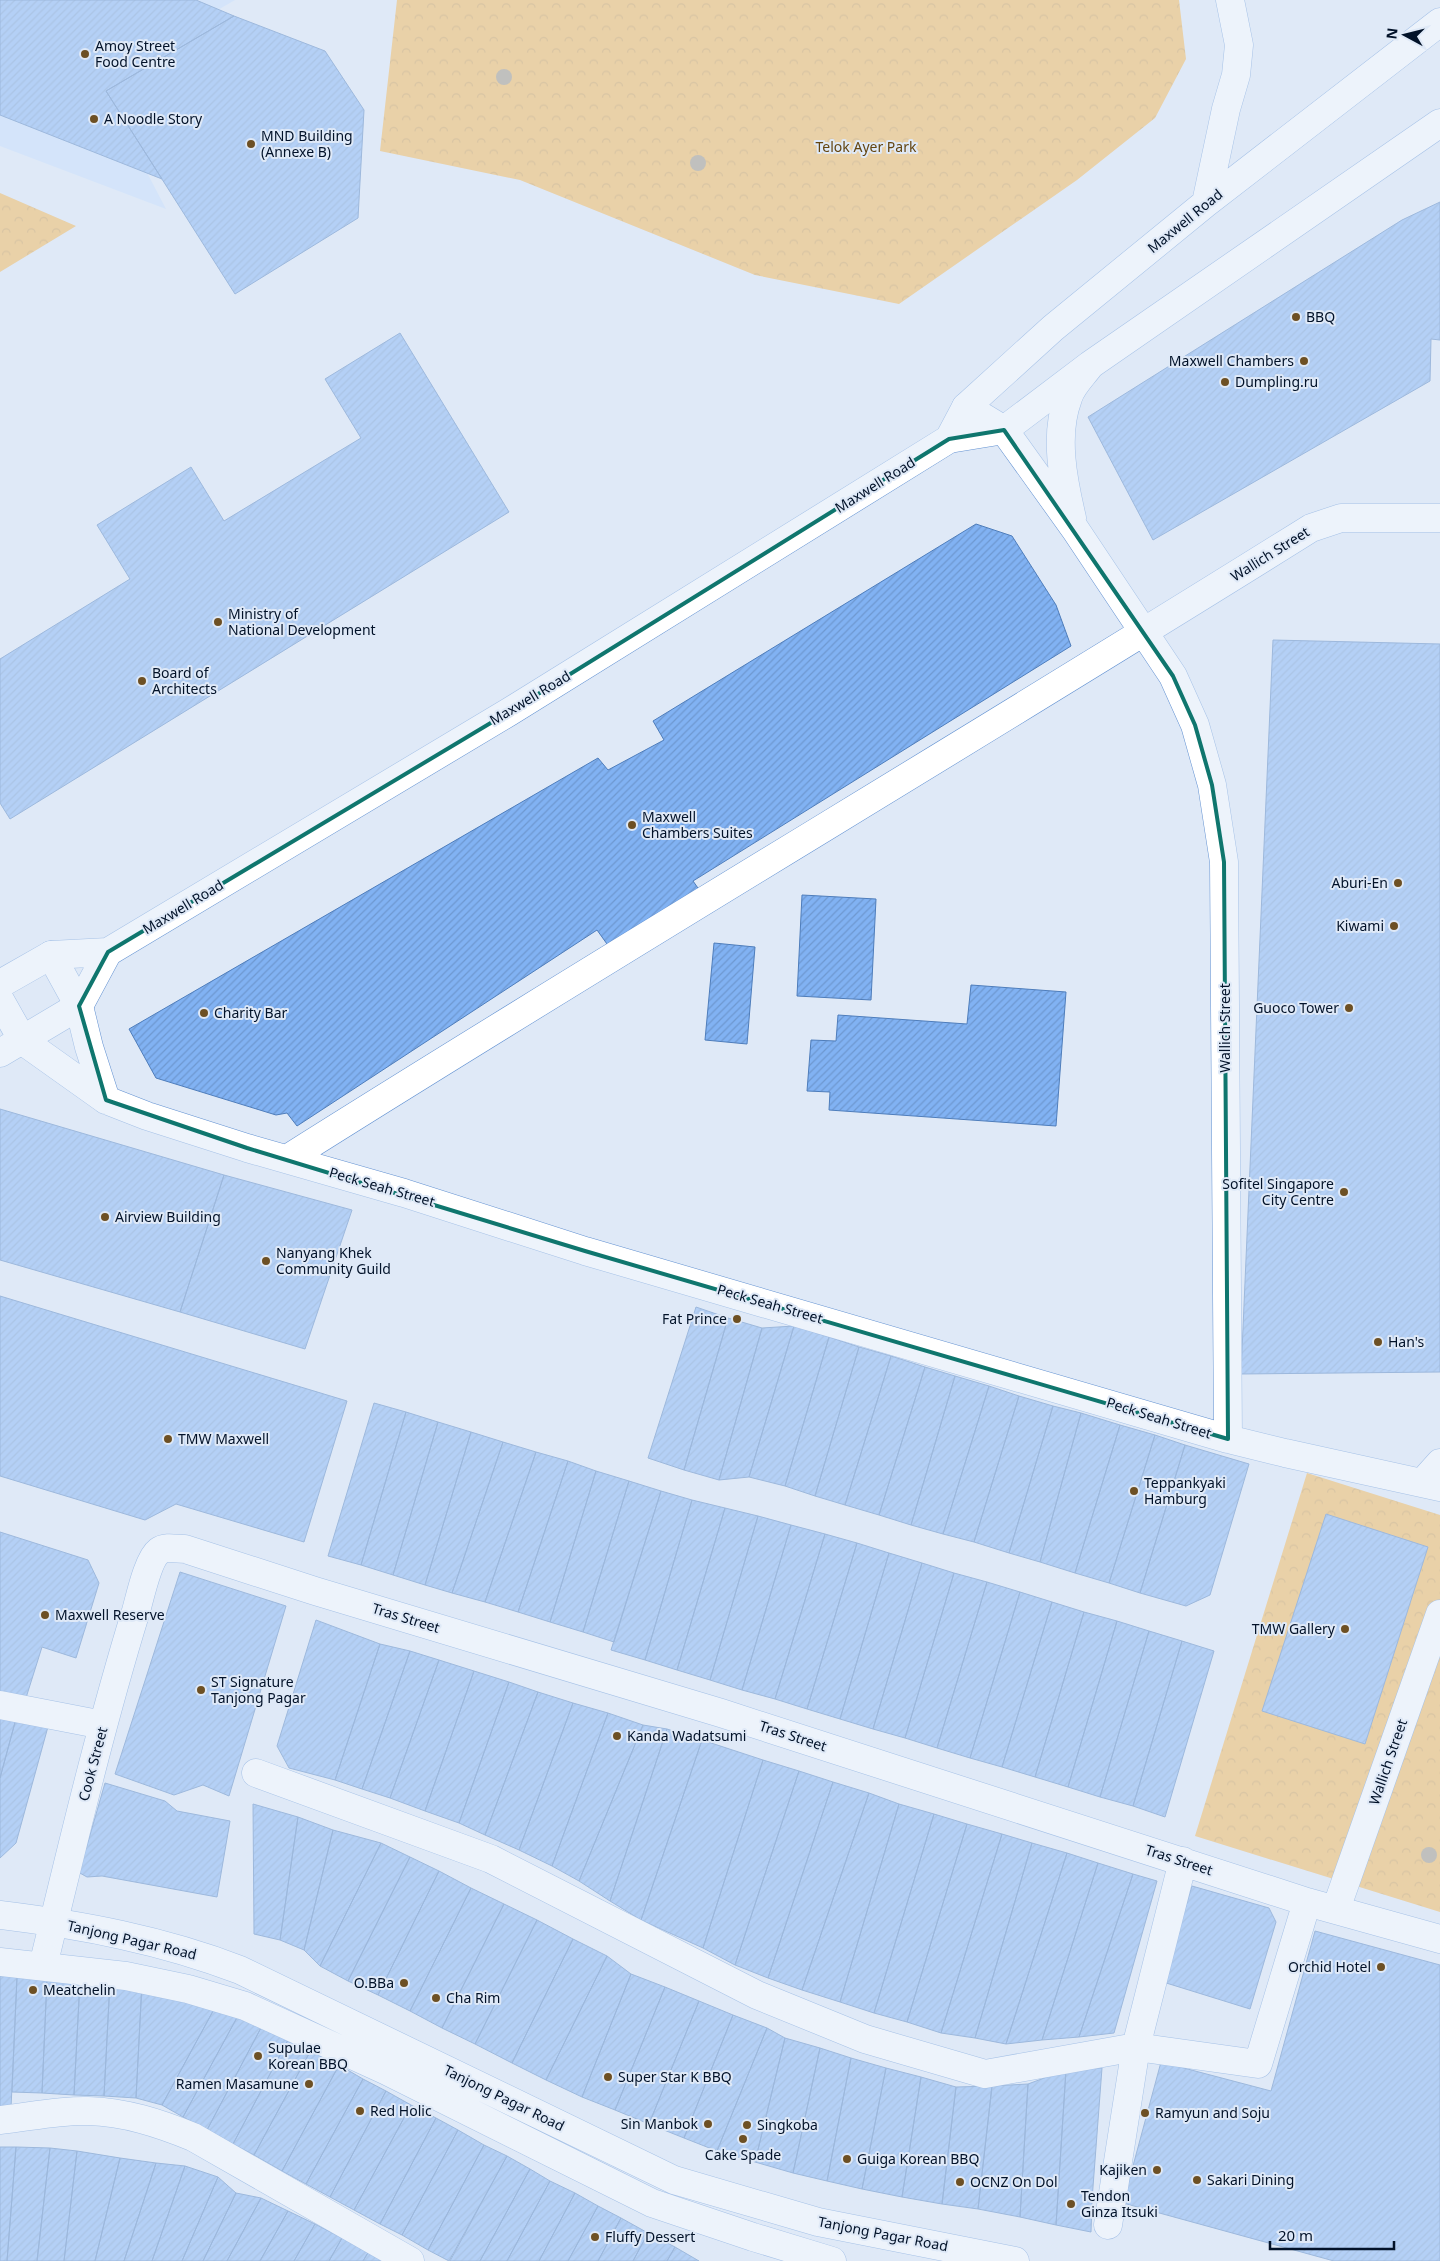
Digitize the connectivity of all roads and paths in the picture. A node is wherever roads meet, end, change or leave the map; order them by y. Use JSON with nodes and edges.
{"nodes":[{"id":1,"x":1230,"y":0,"type":"edge"},
{"id":2,"x":1440,"y":22,"type":"edge"},
{"id":3,"x":1440,"y":123,"type":"edge"},
{"id":4,"x":1206,"y":203,"type":"junction"},
{"id":5,"x":1090,"y":365,"type":"junction"},
{"id":6,"x":966,"y":407,"type":"junction"},
{"id":7,"x":1004,"y":430,"type":"junction"},
{"id":8,"x":948,"y":439,"type":"junction"},
{"id":9,"x":1440,"y":518,"type":"edge"},
{"id":10,"x":1075,"y":529,"type":"junction"},
{"id":11,"x":1144,"y":634,"type":"junction"},
{"id":12,"x":108,"y":952,"type":"junction"},
{"id":13,"x":51,"y":955,"type":"junction"},
{"id":14,"x":0,"y":984,"type":"edge"},
{"id":15,"x":0,"y":1000,"type":"edge"},
{"id":16,"x":79,"y":1006,"type":"junction"},
{"id":17,"x":11,"y":1047,"type":"edge"},
{"id":18,"x":106,"y":1100,"type":"junction"},
{"id":19,"x":287,"y":1160,"type":"junction"},
{"id":20,"x":1228,"y":1439,"type":"junction"},
{"id":21,"x":1434,"y":1477,"type":"edge"},
{"id":22,"x":151,"y":1563,"type":"joint"},
{"id":23,"x":1440,"y":1614,"type":"edge"},
{"id":24,"x":0,"y":1705,"type":"edge"},
{"id":25,"x":103,"y":1725,"type":"junction"},
{"id":26,"x":256,"y":1773,"type":"dead end"},
{"id":27,"x":1183,"y":1861,"type":"junction"},
{"id":28,"x":1307,"y":1902,"type":"junction"},
{"id":29,"x":1336,"y":1909,"type":"junction"},
{"id":30,"x":0,"y":1915,"type":"edge"},
{"id":31,"x":54,"y":1922,"type":"junction"},
{"id":32,"x":1440,"y":1939,"type":"edge"},
{"id":33,"x":0,"y":1962,"type":"edge"},
{"id":34,"x":43,"y":1966,"type":"junction"},
{"id":35,"x":1136,"y":2047,"type":"junction"},
{"id":36,"x":0,"y":2120,"type":"edge"},
{"id":37,"x":1108,"y":2225,"type":"dead end"},
{"id":38,"x":410,"y":2261,"type":"edge"},
{"id":39,"x":832,"y":2261,"type":"edge"},
{"id":40,"x":1015,"y":2261,"type":"edge"}],
"edges":[{"from":1,"to":4,"type":"street"},
{"from":2,"to":4,"type":"street","name":"Maxwell Road"},
{"from":3,"to":5,"type":"street","name":"Maxwell Road"},
{"from":4,"to":6,"type":"street","name":"Maxwell Road"},
{"from":5,"to":7,"type":"street","name":"Maxwell Road"},
{"from":5,"to":10,"type":"street","name":"Wallich Street"},
{"from":6,"to":7,"type":"street","name":"Wallich Street"},
{"from":6,"to":8,"type":"street","name":"Maxwell Road"},
{"from":7,"to":8,"type":"street","name":"Maxwell Road"},
{"from":7,"to":10,"type":"street","name":"Wallich Street"},
{"from":8,"to":12,"type":"street","name":"Maxwell Road"},
{"from":9,"to":11,"type":"street","name":"Wallich Street"},
{"from":10,"to":11,"type":"street","name":"Wallich Street"},
{"from":11,"to":19,"type":"street"},
{"from":11,"to":20,"type":"street","name":"Wallich Street"},
{"from":12,"to":13,"type":"street","name":"Maxwell Road"},
{"from":12,"to":16,"type":"street"},
{"from":13,"to":14,"type":"street","name":"Maxwell Road"},
{"from":13,"to":16,"type":"street"},
{"from":15,"to":17,"type":"street","name":"Peck Seah Street"},
{"from":16,"to":17,"type":"street"},
{"from":16,"to":18,"type":"street"},
{"from":17,"to":18,"type":"street","name":"Peck Seah Street"},
{"from":18,"to":19,"type":"street","name":"Peck Seah Street"},
{"from":19,"to":20,"type":"street","name":"Peck Seah Street"},
{"from":20,"to":21,"type":"street","name":"Peck Seah Street"},
{"from":22,"to":25,"type":"street","name":"Cook Street"},
{"from":22,"to":27,"type":"street","name":"Tras Street"},
{"from":23,"to":29,"type":"street","name":"Wallich Street"},
{"from":24,"to":25,"type":"street"},
{"from":25,"to":31,"type":"street","name":"Cook Street"},
{"from":26,"to":35,"type":"street"},
{"from":27,"to":28,"type":"street","name":"Tras Street"},
{"from":27,"to":35,"type":"street"},
{"from":28,"to":29,"type":"street","name":"Tras Street"},
{"from":28,"to":35,"type":"street"},
{"from":29,"to":32,"type":"street","name":"Tras Street"},
{"from":30,"to":31,"type":"street","name":"Tanjong Pagar Road"},
{"from":31,"to":34,"type":"street","name":"Cook Street"},
{"from":31,"to":40,"type":"street","name":"Tanjong Pagar Road"},
{"from":33,"to":34,"type":"street","name":"Tanjong Pagar Road"},
{"from":34,"to":39,"type":"street","name":"Tanjong Pagar Road"},
{"from":35,"to":37,"type":"street"},
{"from":36,"to":38,"type":"street"}]}
